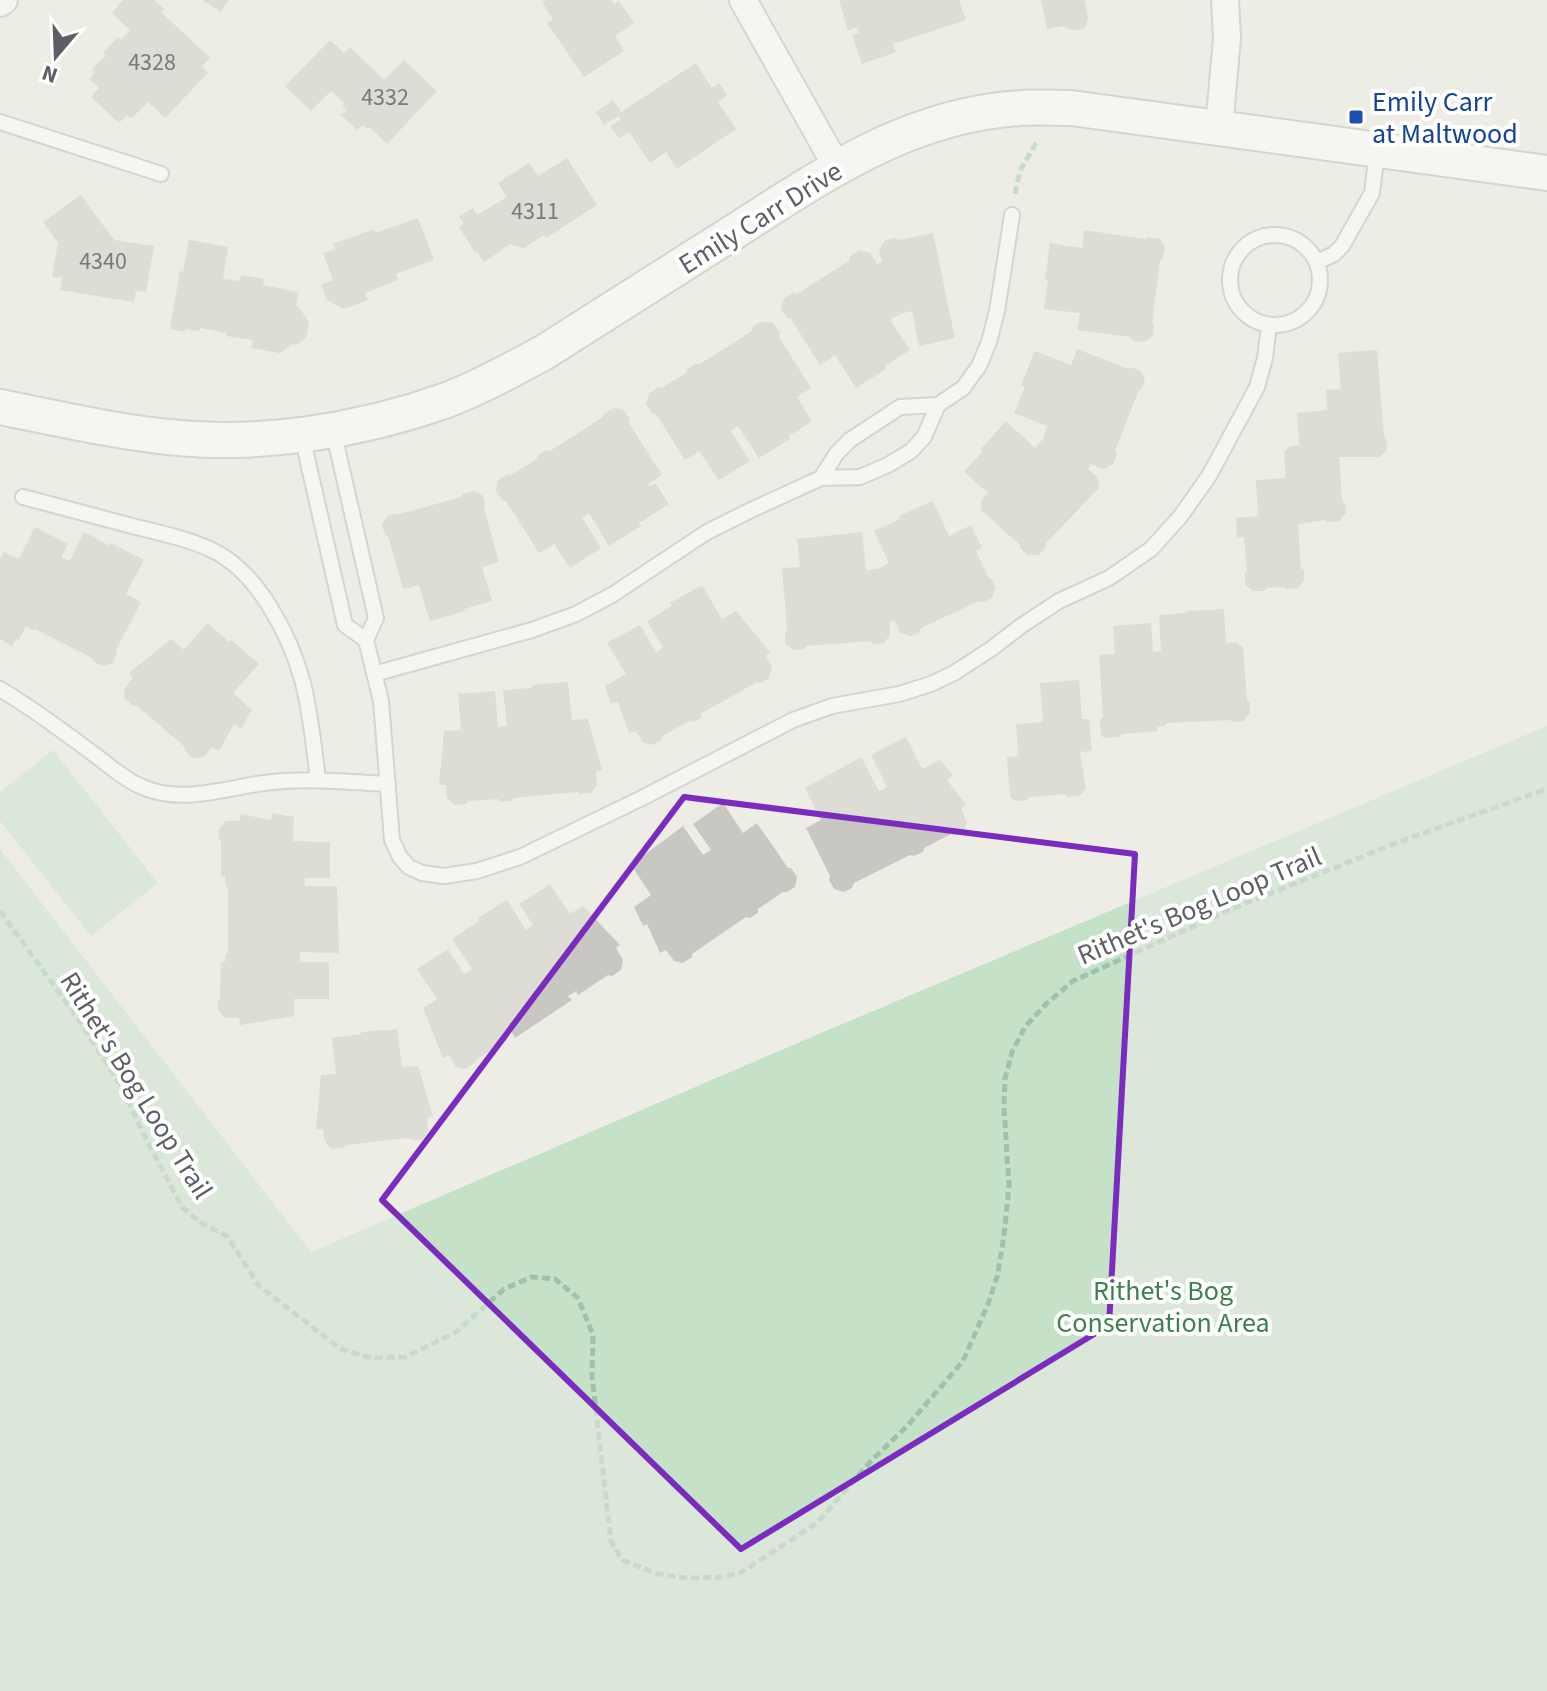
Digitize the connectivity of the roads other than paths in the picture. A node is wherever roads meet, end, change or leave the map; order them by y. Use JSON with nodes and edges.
{"nodes":[{"id":1,"x":743,"y":0,"type":"edge"},
{"id":2,"x":1225,"y":0,"type":"edge"},
{"id":3,"x":0,"y":122,"type":"edge"},
{"id":4,"x":1219,"y":128,"type":"junction"},
{"id":5,"x":1377,"y":151,"type":"junction"},
{"id":6,"x":837,"y":167,"type":"junction"},
{"id":7,"x":1547,"y":173,"type":"edge"},
{"id":8,"x":161,"y":174,"type":"dead end"},
{"id":9,"x":1012,"y":215,"type":"road end"},
{"id":10,"x":1317,"y":262,"type":"junction"},
{"id":11,"x":1269,"y":325,"type":"junction"},
{"id":12,"x":938,"y":405,"type":"junction"},
{"id":13,"x":0,"y":407,"type":"edge"},
{"id":14,"x":317,"y":433,"type":"junction"},
{"id":15,"x":821,"y":478,"type":"junction"},
{"id":16,"x":23,"y":497,"type":"dead end"},
{"id":17,"x":366,"y":640,"type":"junction"},
{"id":18,"x":374,"y":674,"type":"junction"},
{"id":19,"x":0,"y":689,"type":"edge"},
{"id":20,"x":318,"y":780,"type":"junction"},
{"id":21,"x":388,"y":784,"type":"junction"}],
"edges":[{"from":1,"to":6,"type":"street"},
{"from":2,"to":4,"type":"street"},
{"from":3,"to":8,"type":"lane"},
{"from":4,"to":5,"type":"street","name":"Emily Carr Drive"},
{"from":4,"to":6,"type":"street","name":"Emily Carr Drive"},
{"from":5,"to":7,"type":"street","name":"Emily Carr Drive"},
{"from":5,"to":10,"type":"lane"},
{"from":6,"to":14,"type":"street","name":"Emily Carr Drive"},
{"from":9,"to":12,"type":"lane"},
{"from":10,"to":11,"type":"lane"},
{"from":10,"to":11,"type":"lane"},
{"from":11,"to":21,"type":"lane"},
{"from":12,"to":15,"type":"lane"},
{"from":12,"to":15,"type":"lane"},
{"from":13,"to":14,"type":"street","name":"Emily Carr Drive"},
{"from":14,"to":17,"type":"lane"},
{"from":14,"to":17,"type":"lane"},
{"from":15,"to":18,"type":"lane"},
{"from":16,"to":20,"type":"lane"},
{"from":17,"to":18,"type":"lane"},
{"from":18,"to":21,"type":"lane"},
{"from":19,"to":20,"type":"lane"},
{"from":20,"to":21,"type":"lane"}]}
